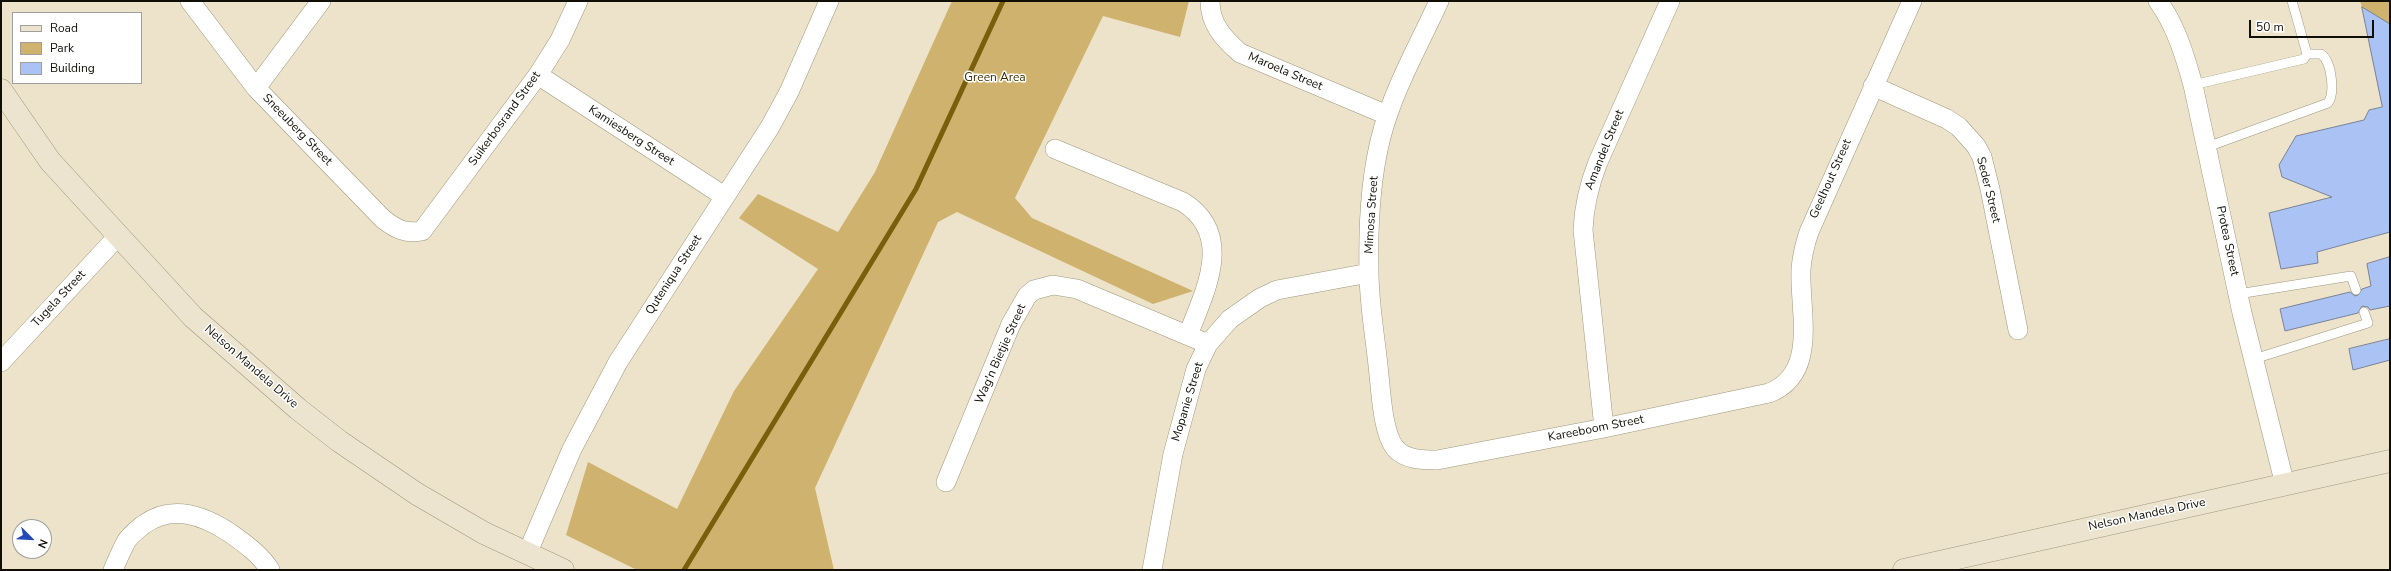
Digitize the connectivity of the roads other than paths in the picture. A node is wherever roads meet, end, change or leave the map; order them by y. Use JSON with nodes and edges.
{"nodes":[{"id":1,"x":190,"y":1,"type":"edge"},
{"id":2,"x":321,"y":1,"type":"edge"},
{"id":3,"x":578,"y":1,"type":"edge"},
{"id":4,"x":829,"y":1,"type":"edge"},
{"id":5,"x":1210,"y":1,"type":"edge"},
{"id":6,"x":1439,"y":1,"type":"edge"},
{"id":7,"x":1670,"y":1,"type":"edge"},
{"id":8,"x":1912,"y":1,"type":"edge"},
{"id":9,"x":2158,"y":1,"type":"edge"},
{"id":10,"x":2292,"y":1,"type":"edge"},
{"id":11,"x":2307,"y":54,"type":"junction"},
{"id":12,"x":538,"y":75,"type":"junction"},
{"id":13,"x":2193,"y":85,"type":"junction"},
{"id":14,"x":1873,"y":86,"type":"junction"},
{"id":15,"x":256,"y":88,"type":"junction"},
{"id":16,"x":1,"y":90,"type":"edge"},
{"id":17,"x":1387,"y":115,"type":"junction"},
{"id":18,"x":2207,"y":147,"type":"junction"},
{"id":19,"x":1055,"y":149,"type":"dead end"},
{"id":20,"x":724,"y":196,"type":"junction"},
{"id":21,"x":422,"y":231,"type":"joint"},
{"id":22,"x":118,"y":236,"type":"junction"},
{"id":23,"x":1369,"y":273,"type":"junction"},
{"id":24,"x":2356,"y":290,"type":"dead end"},
{"id":25,"x":2238,"y":294,"type":"junction"},
{"id":26,"x":2364,"y":312,"type":"dead end"},
{"id":27,"x":2018,"y":330,"type":"dead end"},
{"id":28,"x":1188,"y":335,"type":"junction"},
{"id":29,"x":1208,"y":344,"type":"junction"},
{"id":30,"x":2254,"y":359,"type":"junction"},
{"id":31,"x":1,"y":362,"type":"edge"},
{"id":32,"x":1797,"y":369,"type":"joint"},
{"id":33,"x":1604,"y":428,"type":"junction"},
{"id":34,"x":1390,"y":441,"type":"joint"},
{"id":35,"x":2390,"y":461,"type":"edge"},
{"id":36,"x":946,"y":482,"type":"dead end"},
{"id":37,"x":2285,"y":485,"type":"junction"},
{"id":38,"x":527,"y":554,"type":"junction"},
{"id":39,"x":113,"y":570,"type":"edge"},
{"id":40,"x":270,"y":570,"type":"edge"},
{"id":41,"x":563,"y":570,"type":"edge"},
{"id":42,"x":1152,"y":570,"type":"edge"},
{"id":43,"x":1904,"y":570,"type":"edge"}],
"edges":[{"from":1,"to":15,"type":"street","name":"Sneeuberg Street"},
{"from":2,"to":15,"type":"street"},
{"from":3,"to":12,"type":"street","name":"Suikerbosrand Street"},
{"from":4,"to":20,"type":"street","name":"Quteniqua Street"},
{"from":5,"to":17,"type":"street","name":"Maroela Street"},
{"from":6,"to":17,"type":"street","name":"Mimosa Street"},
{"from":7,"to":33,"type":"street","name":"Amandel Street"},
{"from":8,"to":14,"type":"street","name":"Geelhout Street"},
{"from":9,"to":13,"type":"street","name":"Protea Street"},
{"from":10,"to":11,"type":"lane"},
{"from":11,"to":13,"type":"lane"},
{"from":11,"to":18,"type":"lane"},
{"from":12,"to":20,"type":"street","name":"Kamiesberg Street"},
{"from":12,"to":21,"type":"street","name":"Suikerbosrand Street"},
{"from":13,"to":18,"type":"street","name":"Protea Street"},
{"from":14,"to":27,"type":"street","name":"Seder Street"},
{"from":14,"to":32,"type":"street","name":"Geelhout Street"},
{"from":15,"to":21,"type":"street","name":"Sneeuberg Street"},
{"from":16,"to":22,"type":"street","name":"Nelson Mandela Drive"},
{"from":17,"to":23,"type":"street","name":"Mimosa Street"},
{"from":18,"to":25,"type":"street","name":"Protea Street"},
{"from":19,"to":28,"type":"street"},
{"from":20,"to":38,"type":"street","name":"Quteniqua Street"},
{"from":22,"to":31,"type":"street","name":"Tugela Street"},
{"from":22,"to":38,"type":"street","name":"Nelson Mandela Drive"},
{"from":23,"to":29,"type":"street","name":"Mopanie Street"},
{"from":23,"to":34,"type":"street","name":"Mimosa Street"},
{"from":24,"to":25,"type":"lane"},
{"from":25,"to":30,"type":"street","name":"Protea Street"},
{"from":26,"to":30,"type":"lane"},
{"from":28,"to":29,"type":"street","name":"Wag'n Bietjie Street"},
{"from":28,"to":36,"type":"street","name":"Wag'n Bietjie Street"},
{"from":29,"to":42,"type":"street","name":"Mopanie Street"},
{"from":30,"to":37,"type":"street","name":"Protea Street"},
{"from":32,"to":33,"type":"street","name":"Kareeboom Street"},
{"from":33,"to":34,"type":"street","name":"Kareeboom Street"},
{"from":35,"to":37,"type":"street","name":"Nelson Mandela Drive"},
{"from":37,"to":43,"type":"street","name":"Nelson Mandela Drive"},
{"from":38,"to":41,"type":"street","name":"Nelson Mandela Drive"},
{"from":39,"to":40,"type":"street"}]}
